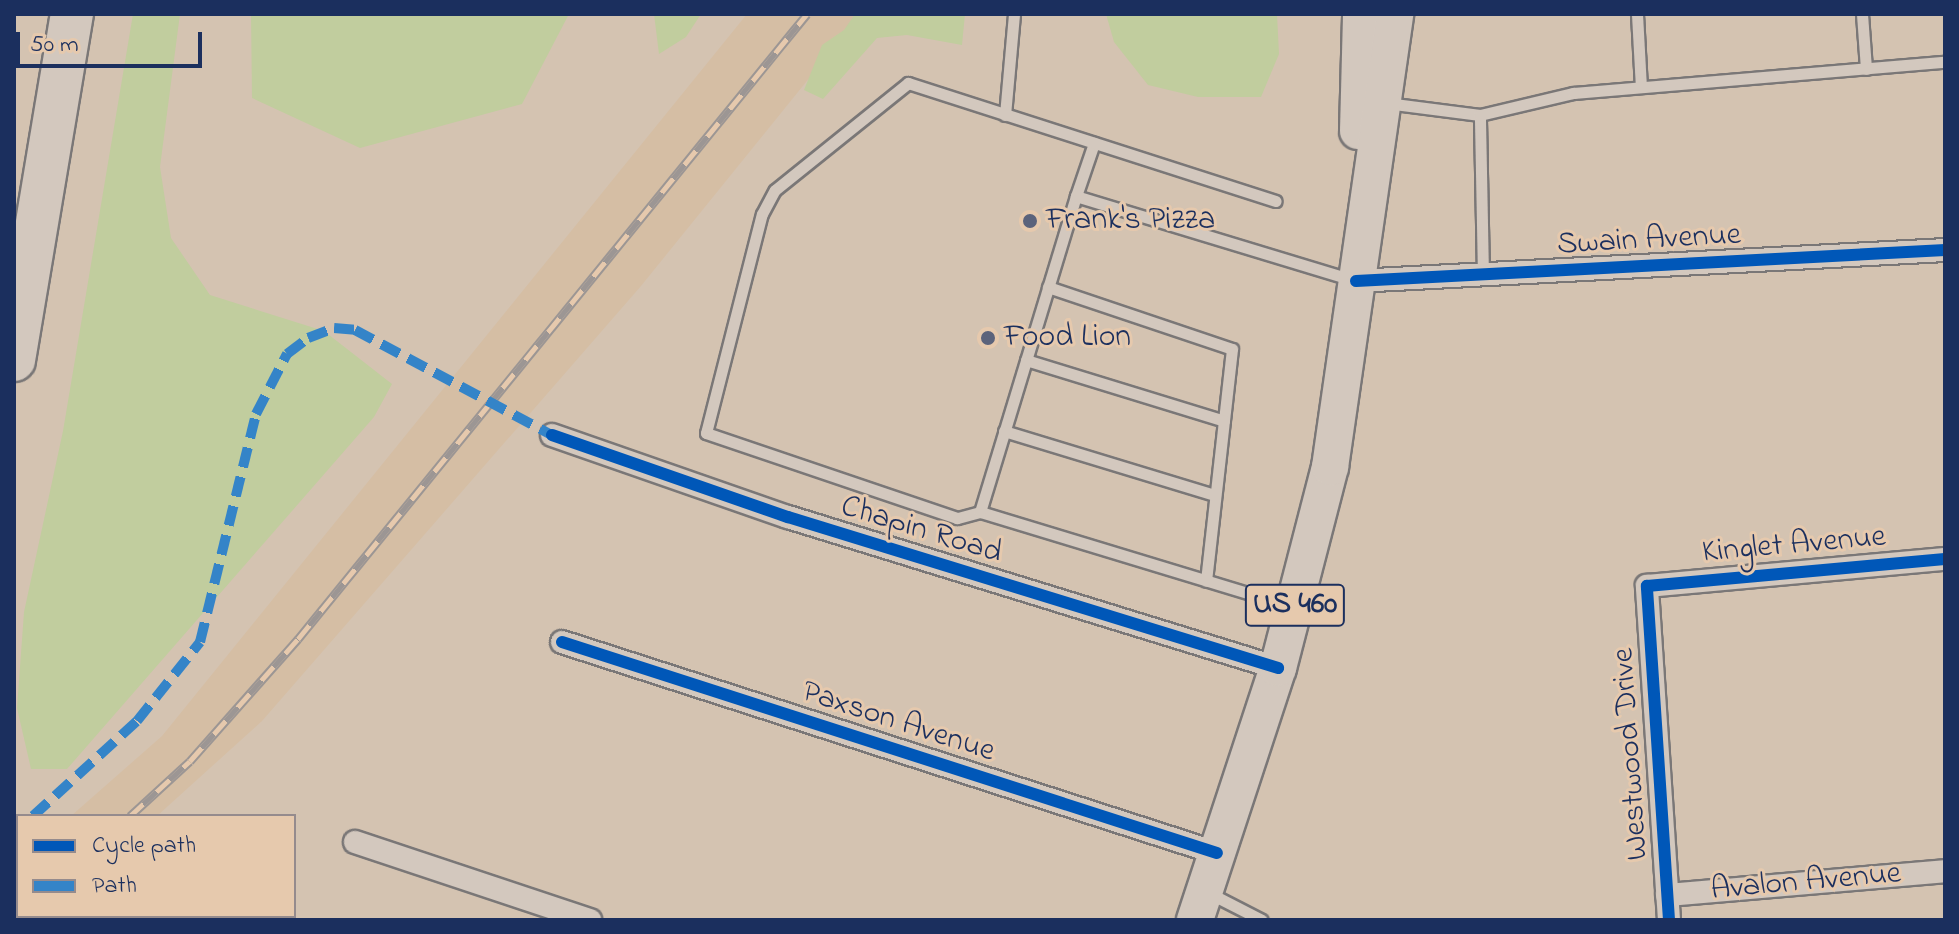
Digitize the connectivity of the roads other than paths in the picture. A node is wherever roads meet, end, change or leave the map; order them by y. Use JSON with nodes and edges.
{"nodes":[{"id":1,"x":72,"y":14,"type":"edge"},
{"id":2,"x":1014,"y":14,"type":"edge"},
{"id":3,"x":1361,"y":14,"type":"edge"},
{"id":4,"x":1395,"y":14,"type":"edge"},
{"id":5,"x":1637,"y":14,"type":"edge"},
{"id":6,"x":1862,"y":14,"type":"edge"},
{"id":7,"x":1945,"y":62,"type":"edge"},
{"id":8,"x":1866,"y":69,"type":"junction"},
{"id":9,"x":1641,"y":87,"type":"junction"},
{"id":10,"x":1382,"y":102,"type":"junction"},
{"id":11,"x":1005,"y":115,"type":"junction"},
{"id":12,"x":1480,"y":115,"type":"junction"},
{"id":13,"x":1094,"y":143,"type":"junction"},
{"id":14,"x":1076,"y":196,"type":"junction"},
{"id":15,"x":1275,"y":201,"type":"dead end"},
{"id":16,"x":1945,"y":250,"type":"edge"},
{"id":17,"x":1483,"y":276,"type":"junction"},
{"id":18,"x":1356,"y":281,"type":"junction"},
{"id":19,"x":1048,"y":287,"type":"junction"},
{"id":20,"x":14,"y":360,"type":"edge"},
{"id":21,"x":1026,"y":360,"type":"junction"},
{"id":22,"x":1224,"y":421,"type":"junction"},
{"id":23,"x":1004,"y":431,"type":"junction"},
{"id":24,"x":552,"y":435,"type":"dead end"},
{"id":25,"x":1215,"y":495,"type":"junction"},
{"id":26,"x":980,"y":512,"type":"junction"},
{"id":27,"x":1945,"y":559,"type":"edge"},
{"id":28,"x":1206,"y":581,"type":"junction"},
{"id":29,"x":1647,"y":586,"type":"joint"},
{"id":30,"x":1294,"y":608,"type":"junction"},
{"id":31,"x":562,"y":642,"type":"dead end"},
{"id":32,"x":1278,"y":668,"type":"junction"},
{"id":33,"x":355,"y":842,"type":"dead end"},
{"id":34,"x":1217,"y":853,"type":"junction"},
{"id":35,"x":1945,"y":871,"type":"edge"},
{"id":36,"x":1667,"y":895,"type":"junction"},
{"id":37,"x":1200,"y":905,"type":"edge"},
{"id":38,"x":590,"y":920,"type":"edge"},
{"id":39,"x":1262,"y":920,"type":"edge"},
{"id":40,"x":1669,"y":920,"type":"edge"}],
"edges":[{"from":1,"to":20,"type":"highway"},
{"from":2,"to":11,"type":"lane"},
{"from":3,"to":18,"type":"main road","number":"US 460"},
{"from":4,"to":10,"type":"main road","number":"US 460"},
{"from":5,"to":9,"type":"lane"},
{"from":6,"to":8,"type":"lane"},
{"from":7,"to":8,"type":"lane"},
{"from":8,"to":9,"type":"lane"},
{"from":9,"to":12,"type":"lane"},
{"from":10,"to":12,"type":"lane"},
{"from":10,"to":18,"type":"main road","number":"US 460"},
{"from":11,"to":13,"type":"lane"},
{"from":11,"to":26,"type":"lane"},
{"from":12,"to":17,"type":"lane"},
{"from":13,"to":14,"type":"lane"},
{"from":13,"to":15,"type":"lane"},
{"from":14,"to":18,"type":"lane"},
{"from":14,"to":19,"type":"lane"},
{"from":16,"to":17,"type":"street","name":"Swain Avenue"},
{"from":17,"to":18,"type":"street","name":"Swain Avenue"},
{"from":18,"to":30,"type":"main road","number":"US 460"},
{"from":19,"to":21,"type":"lane"},
{"from":19,"to":22,"type":"lane"},
{"from":21,"to":22,"type":"lane"},
{"from":21,"to":23,"type":"lane"},
{"from":22,"to":25,"type":"lane"},
{"from":23,"to":25,"type":"lane"},
{"from":23,"to":26,"type":"lane"},
{"from":24,"to":32,"type":"street","name":"Chapin Road"},
{"from":25,"to":28,"type":"lane"},
{"from":26,"to":28,"type":"lane"},
{"from":27,"to":29,"type":"street","name":"Kinglet Avenue"},
{"from":28,"to":30,"type":"lane"},
{"from":29,"to":36,"type":"street","name":"Westwood Drive"},
{"from":30,"to":32,"type":"main road","number":"US 460"},
{"from":31,"to":34,"type":"street","name":"Paxson Avenue"},
{"from":32,"to":34,"type":"main road","number":"US 460"},
{"from":33,"to":38,"type":"street"},
{"from":34,"to":37,"type":"main road","number":"US 460"},
{"from":35,"to":36,"type":"street","name":"Avalon Avenue"},
{"from":36,"to":40,"type":"street","name":"Westwood Drive"},
{"from":37,"to":39,"type":"lane"}]}
